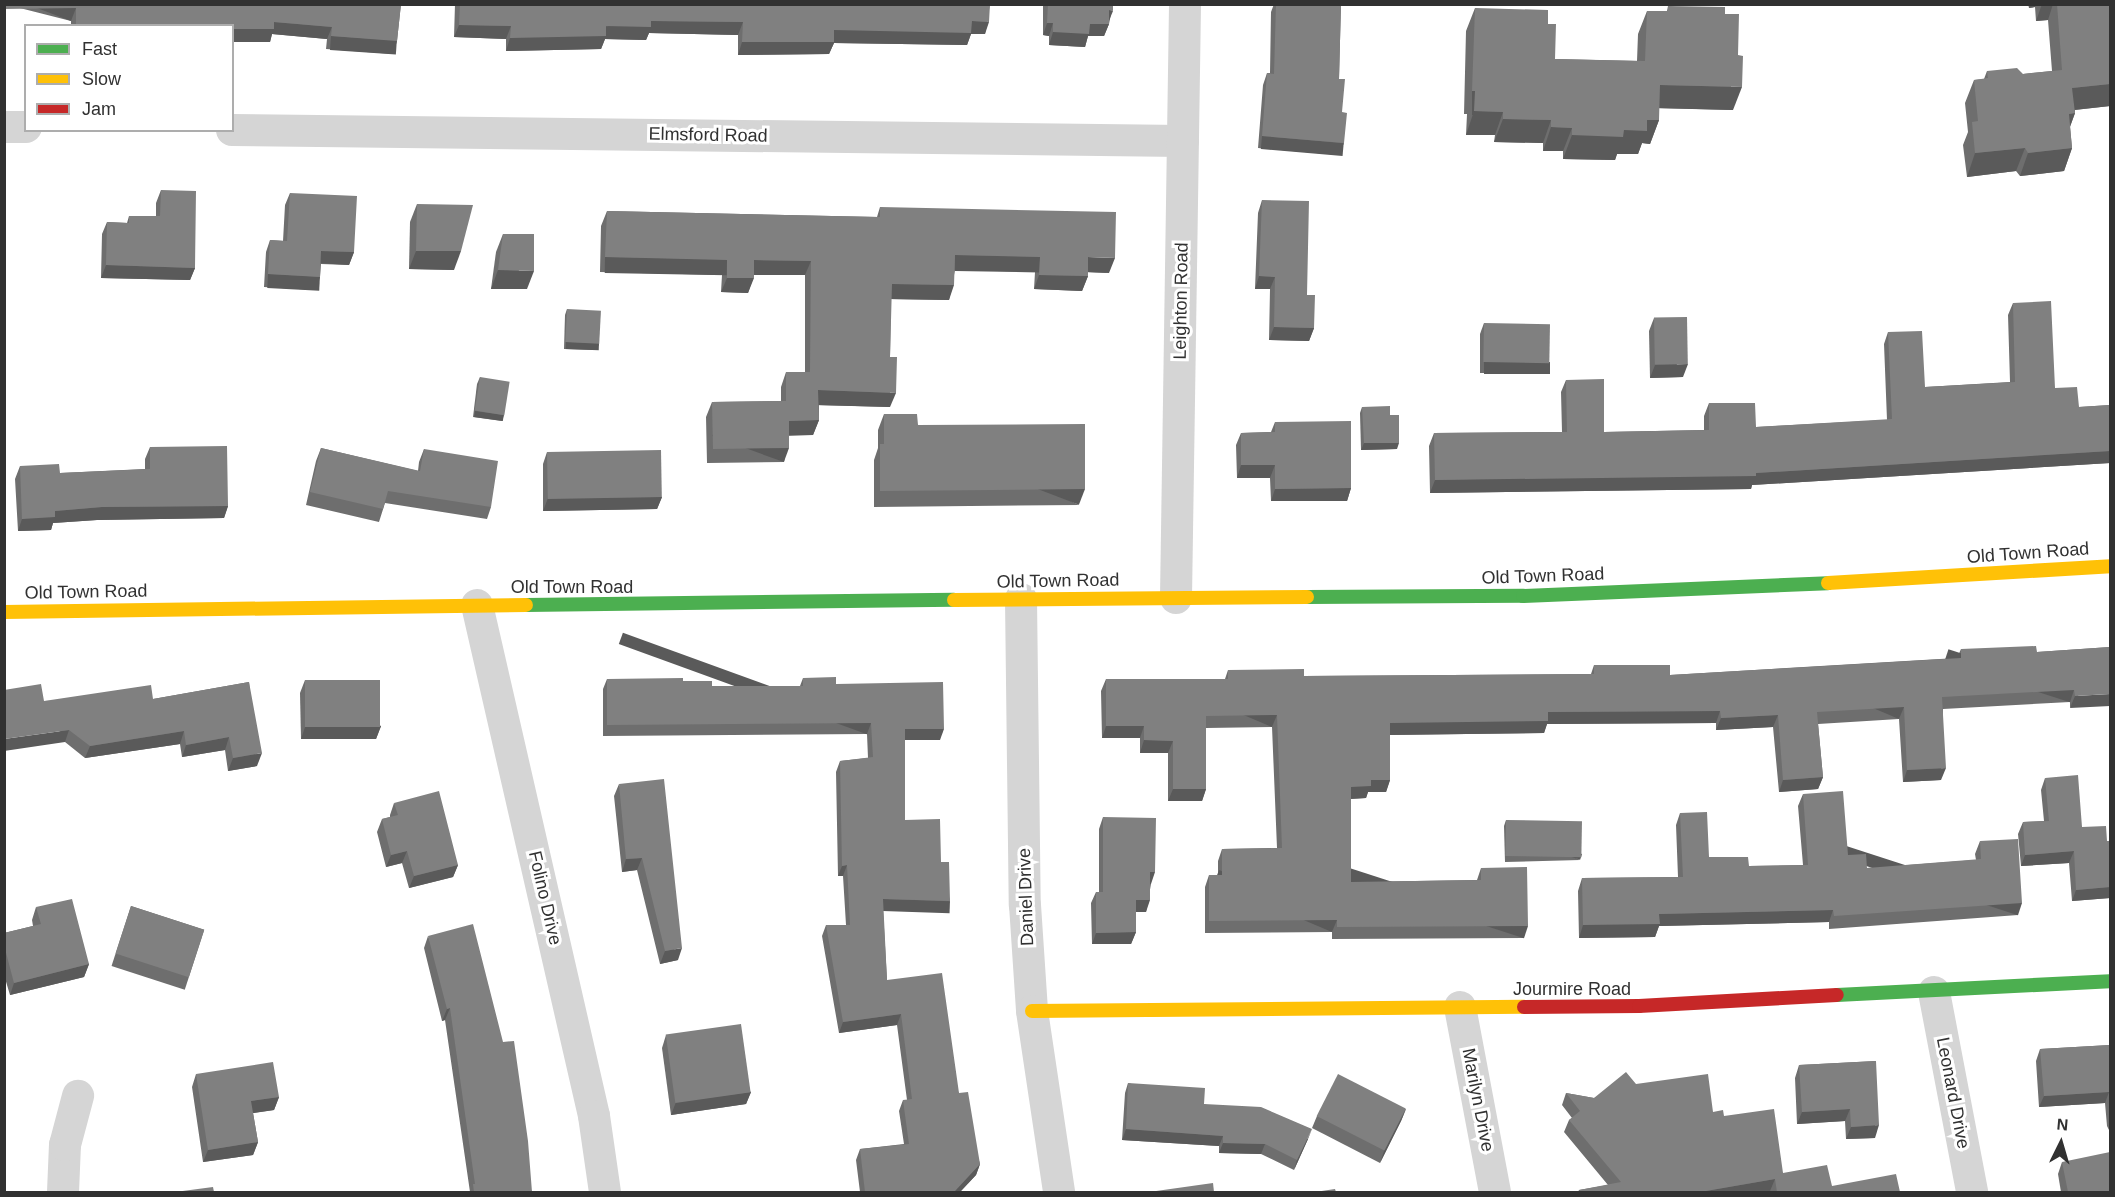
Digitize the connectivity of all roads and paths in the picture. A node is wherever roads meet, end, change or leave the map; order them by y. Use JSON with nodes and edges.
{"nodes":[{"id":1,"x":1185,"y":4,"type":"edge"},
{"id":2,"x":4,"y":127,"type":"edge"},
{"id":3,"x":24,"y":127,"type":"edge"},
{"id":4,"x":234,"y":130,"type":"edge"},
{"id":5,"x":1183,"y":141,"type":"junction"},
{"id":6,"x":2110,"y":566,"type":"edge"},
{"id":7,"x":1176,"y":598,"type":"junction"},
{"id":8,"x":1021,"y":599,"type":"junction"},
{"id":9,"x":477,"y":605,"type":"junction"},
{"id":10,"x":4,"y":612,"type":"edge"},
{"id":11,"x":2110,"y":981,"type":"edge"},
{"id":12,"x":1934,"y":992,"type":"junction"},
{"id":13,"x":1460,"y":1007,"type":"junction"},
{"id":14,"x":1032,"y":1011,"type":"junction"},
{"id":15,"x":78,"y":1096,"type":"dead end"},
{"id":16,"x":63,"y":1192,"type":"edge"},
{"id":17,"x":605,"y":1192,"type":"edge"},
{"id":18,"x":1059,"y":1192,"type":"edge"},
{"id":19,"x":1496,"y":1192,"type":"edge"},
{"id":20,"x":1972,"y":1192,"type":"edge"}],
"edges":[{"from":1,"to":5,"type":"street","name":"Leighton Road"},
{"from":2,"to":3,"type":"street"},
{"from":4,"to":5,"type":"street","name":"Elmsford Road"},
{"from":5,"to":7,"type":"street","name":"Leighton Road"},
{"from":6,"to":7,"type":"main road","name":"Old Town Road"},
{"from":7,"to":8,"type":"main road","name":"Old Town Road"},
{"from":8,"to":9,"type":"main road","name":"Old Town Road"},
{"from":8,"to":14,"type":"street","name":"Daniel Drive"},
{"from":9,"to":10,"type":"main road","name":"Old Town Road"},
{"from":9,"to":17,"type":"street","name":"Folino Drive"},
{"from":11,"to":12,"type":"main road","name":"Jourmire Road"},
{"from":12,"to":13,"type":"main road","name":"Jourmire Road"},
{"from":12,"to":20,"type":"street","name":"Leonard Drive"},
{"from":13,"to":14,"type":"main road","name":"Jourmire Road"},
{"from":13,"to":19,"type":"street","name":"Marilyn Drive"},
{"from":14,"to":18,"type":"street","name":"Daniel Drive"},
{"from":15,"to":16,"type":"street"}]}
